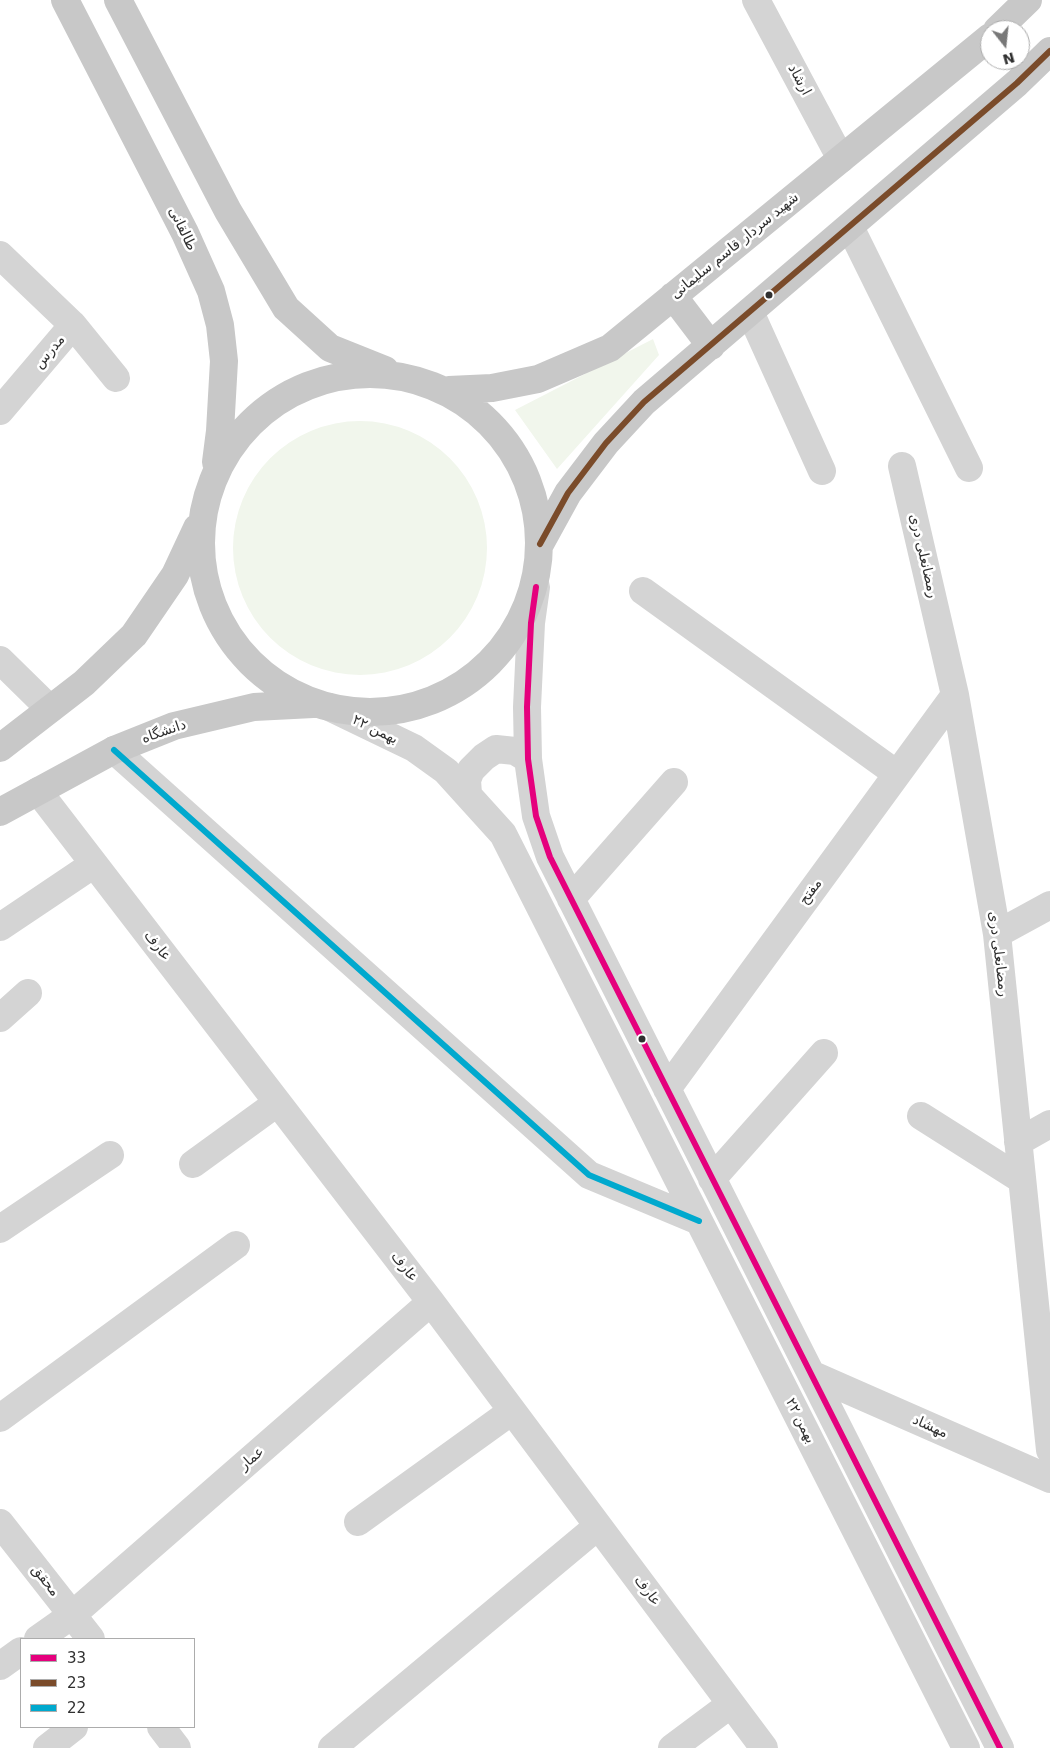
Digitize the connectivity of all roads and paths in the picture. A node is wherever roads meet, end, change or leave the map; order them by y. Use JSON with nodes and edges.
{"nodes":[{"id":1,"x":65,"y":0,"type":"edge"},
{"id":2,"x":118,"y":0,"type":"edge"},
{"id":3,"x":756,"y":0,"type":"edge"},
{"id":4,"x":1028,"y":0,"type":"edge"},
{"id":5,"x":1007,"y":20,"type":"edge"},
{"id":6,"x":980,"y":45,"type":"edge"},
{"id":7,"x":1050,"y":51,"type":"edge"},
{"id":8,"x":841,"y":159,"type":"junction"},
{"id":9,"x":850,"y":227,"type":"junction"},
{"id":10,"x":0,"y":255,"type":"edge"},
{"id":11,"x":673,"y":296,"type":"junction"},
{"id":12,"x":750,"y":312,"type":"junction"},
{"id":13,"x":73,"y":325,"type":"junction"},
{"id":14,"x":711,"y":346,"type":"junction"},
{"id":15,"x":402,"y":377,"type":"junction"},
{"id":16,"x":116,"y":378,"type":"dead end"},
{"id":17,"x":449,"y":390,"type":"junction"},
{"id":18,"x":0,"y":411,"type":"edge"},
{"id":19,"x":902,"y":466,"type":"dead end"},
{"id":20,"x":969,"y":468,"type":"dead end"},
{"id":21,"x":822,"y":471,"type":"dead end"},
{"id":22,"x":214,"y":477,"type":"junction"},
{"id":23,"x":200,"y":522,"type":"junction"},
{"id":24,"x":540,"y":544,"type":"junction"},
{"id":25,"x":536,"y":588,"type":"junction"},
{"id":26,"x":643,"y":591,"type":"dead end"},
{"id":27,"x":0,"y":660,"type":"edge"},
{"id":28,"x":955,"y":695,"type":"junction"},
{"id":29,"x":321,"y":706,"type":"junction"},
{"id":30,"x":50,"y":709,"type":"junction"},
{"id":31,"x":0,"y":748,"type":"edge"},
{"id":32,"x":114,"y":750,"type":"junction"},
{"id":33,"x":528,"y":759,"type":"junction"},
{"id":34,"x":897,"y":774,"type":"junction"},
{"id":35,"x":674,"y":782,"type":"dead end"},
{"id":36,"x":38,"y":791,"type":"junction"},
{"id":37,"x":468,"y":794,"type":"junction"},
{"id":38,"x":0,"y":812,"type":"edge"},
{"id":39,"x":94,"y":864,"type":"junction"},
{"id":40,"x":571,"y":900,"type":"junction"},
{"id":41,"x":1050,"y":906,"type":"edge"},
{"id":42,"x":0,"y":927,"type":"edge"},
{"id":43,"x":997,"y":934,"type":"junction"},
{"id":44,"x":28,"y":992,"type":"dead end"},
{"id":45,"x":0,"y":1018,"type":"edge"},
{"id":46,"x":824,"y":1053,"type":"dead end"},
{"id":47,"x":667,"y":1089,"type":"junction"},
{"id":48,"x":277,"y":1102,"type":"junction"},
{"id":49,"x":921,"y":1116,"type":"dead end"},
{"id":50,"x":1050,"y":1124,"type":"edge"},
{"id":51,"x":1018,"y":1142,"type":"junction"},
{"id":52,"x":110,"y":1155,"type":"dead end"},
{"id":53,"x":193,"y":1164,"type":"dead end"},
{"id":54,"x":712,"y":1179,"type":"junction"},
{"id":55,"x":1022,"y":1180,"type":"junction"},
{"id":56,"x":699,"y":1221,"type":"junction"},
{"id":57,"x":0,"y":1229,"type":"edge"},
{"id":58,"x":236,"y":1245,"type":"dead end"},
{"id":59,"x":431,"y":1302,"type":"junction"},
{"id":60,"x":811,"y":1374,"type":"junction"},
{"id":61,"x":1047,"y":1391,"type":"edge"},
{"id":62,"x":512,"y":1411,"type":"junction"},
{"id":63,"x":0,"y":1418,"type":"edge"},
{"id":64,"x":1050,"y":1450,"type":"edge"},
{"id":65,"x":1050,"y":1479,"type":"edge"},
{"id":66,"x":358,"y":1522,"type":"dead end"},
{"id":67,"x":0,"y":1523,"type":"edge"},
{"id":68,"x":598,"y":1526,"type":"junction"},
{"id":69,"x":72,"y":1615,"type":"junction"},
{"id":70,"x":39,"y":1638,"type":"edge"},
{"id":71,"x":90,"y":1638,"type":"edge"},
{"id":72,"x":20,"y":1652,"type":"edge"},
{"id":73,"x":0,"y":1666,"type":"edge"},
{"id":74,"x":731,"y":1704,"type":"junction"},
{"id":75,"x":73,"y":1728,"type":"edge"},
{"id":76,"x":162,"y":1728,"type":"edge"},
{"id":77,"x":47,"y":1748,"type":"edge"},
{"id":78,"x":177,"y":1748,"type":"edge"},
{"id":79,"x":332,"y":1748,"type":"edge"},
{"id":80,"x":672,"y":1748,"type":"edge"},
{"id":81,"x":764,"y":1748,"type":"edge"},
{"id":82,"x":966,"y":1748,"type":"edge"},
{"id":83,"x":1000,"y":1748,"type":"edge"}],
"edges":[{"from":1,"to":22,"type":"main road","name":"طالقانی"},
{"from":2,"to":15,"type":"main road"},
{"from":3,"to":8,"type":"street","name":"ارشاد"},
{"from":4,"to":5,"type":"main road"},
{"from":6,"to":8,"type":"main road","name":"شهید سردار قاسم سلیمانی"},
{"from":7,"to":9,"type":"main road"},
{"from":8,"to":11,"type":"main road","name":"شهید سردار قاسم سلیمانی"},
{"from":9,"to":12,"type":"main road"},
{"from":9,"to":20,"type":"street"},
{"from":10,"to":13,"type":"street","name":"مدرس"},
{"from":11,"to":14,"type":"main road"},
{"from":11,"to":17,"type":"main road","name":"شهید سردار قاسم سلیمانی"},
{"from":12,"to":14,"type":"main road"},
{"from":12,"to":21,"type":"street"},
{"from":13,"to":16,"type":"street"},
{"from":13,"to":18,"type":"street","name":"مدرس"},
{"from":14,"to":24,"type":"main road"},
{"from":15,"to":17,"type":"main road"},
{"from":15,"to":22,"type":"main road"},
{"from":17,"to":24,"type":"main road"},
{"from":19,"to":28,"type":"street","name":"رمضانعلی دری"},
{"from":22,"to":23,"type":"main road"},
{"from":23,"to":29,"type":"main road"},
{"from":23,"to":30,"type":"main road"},
{"from":24,"to":25,"type":"main road"},
{"from":25,"to":29,"type":"main road"},
{"from":25,"to":33,"type":"street"},
{"from":26,"to":34,"type":"street"},
{"from":27,"to":30,"type":"street"},
{"from":28,"to":34,"type":"street","name":"مفتح"},
{"from":28,"to":43,"type":"street","name":"رمضانعلی دری"},
{"from":29,"to":32,"type":"main road","name":"دانشگاه"},
{"from":29,"to":37,"type":"street","name":"۲۲ بهمن"},
{"from":30,"to":31,"type":"main road"},
{"from":32,"to":36,"type":"main road","name":"دانشگاه"},
{"from":32,"to":56,"type":"street"},
{"from":33,"to":37,"type":"street"},
{"from":33,"to":40,"type":"street"},
{"from":34,"to":47,"type":"street","name":"مفتح"},
{"from":35,"to":40,"type":"street"},
{"from":36,"to":38,"type":"main road","name":"دانشگاه"},
{"from":36,"to":39,"type":"street","name":"عارف"},
{"from":37,"to":56,"type":"street","name":"۲۲ بهمن"},
{"from":39,"to":42,"type":"street"},
{"from":39,"to":48,"type":"street","name":"عارف"},
{"from":40,"to":47,"type":"street"},
{"from":41,"to":43,"type":"street"},
{"from":43,"to":51,"type":"street","name":"رمضانعلی دری"},
{"from":44,"to":45,"type":"street"},
{"from":46,"to":54,"type":"street"},
{"from":47,"to":54,"type":"street"},
{"from":48,"to":53,"type":"street"},
{"from":48,"to":59,"type":"street","name":"عارف"},
{"from":49,"to":55,"type":"street"},
{"from":50,"to":51,"type":"street"},
{"from":51,"to":55,"type":"street","name":"رمضانعلی دری"},
{"from":52,"to":57,"type":"street"},
{"from":54,"to":60,"type":"street"},
{"from":55,"to":61,"type":"street","name":"رمضانعلی دری"},
{"from":56,"to":82,"type":"street","name":"۲۲ بهمن"},
{"from":58,"to":63,"type":"street"},
{"from":59,"to":62,"type":"street","name":"عارف"},
{"from":59,"to":69,"type":"street","name":"عمار"},
{"from":60,"to":65,"type":"street","name":"مهشاد"},
{"from":60,"to":83,"type":"street"},
{"from":61,"to":64,"type":"street","name":"رمضانعلی دری"},
{"from":62,"to":66,"type":"street"},
{"from":62,"to":68,"type":"street","name":"عارف"},
{"from":67,"to":69,"type":"street","name":"محقق"},
{"from":68,"to":74,"type":"street","name":"عارف"},
{"from":68,"to":79,"type":"street"},
{"from":69,"to":70,"type":"street","name":"عمار"},
{"from":69,"to":71,"type":"street","name":"محقق"},
{"from":72,"to":73,"type":"street"},
{"from":74,"to":80,"type":"street"},
{"from":74,"to":81,"type":"street","name":"عارف"},
{"from":75,"to":77,"type":"street"},
{"from":76,"to":78,"type":"street"}]}
